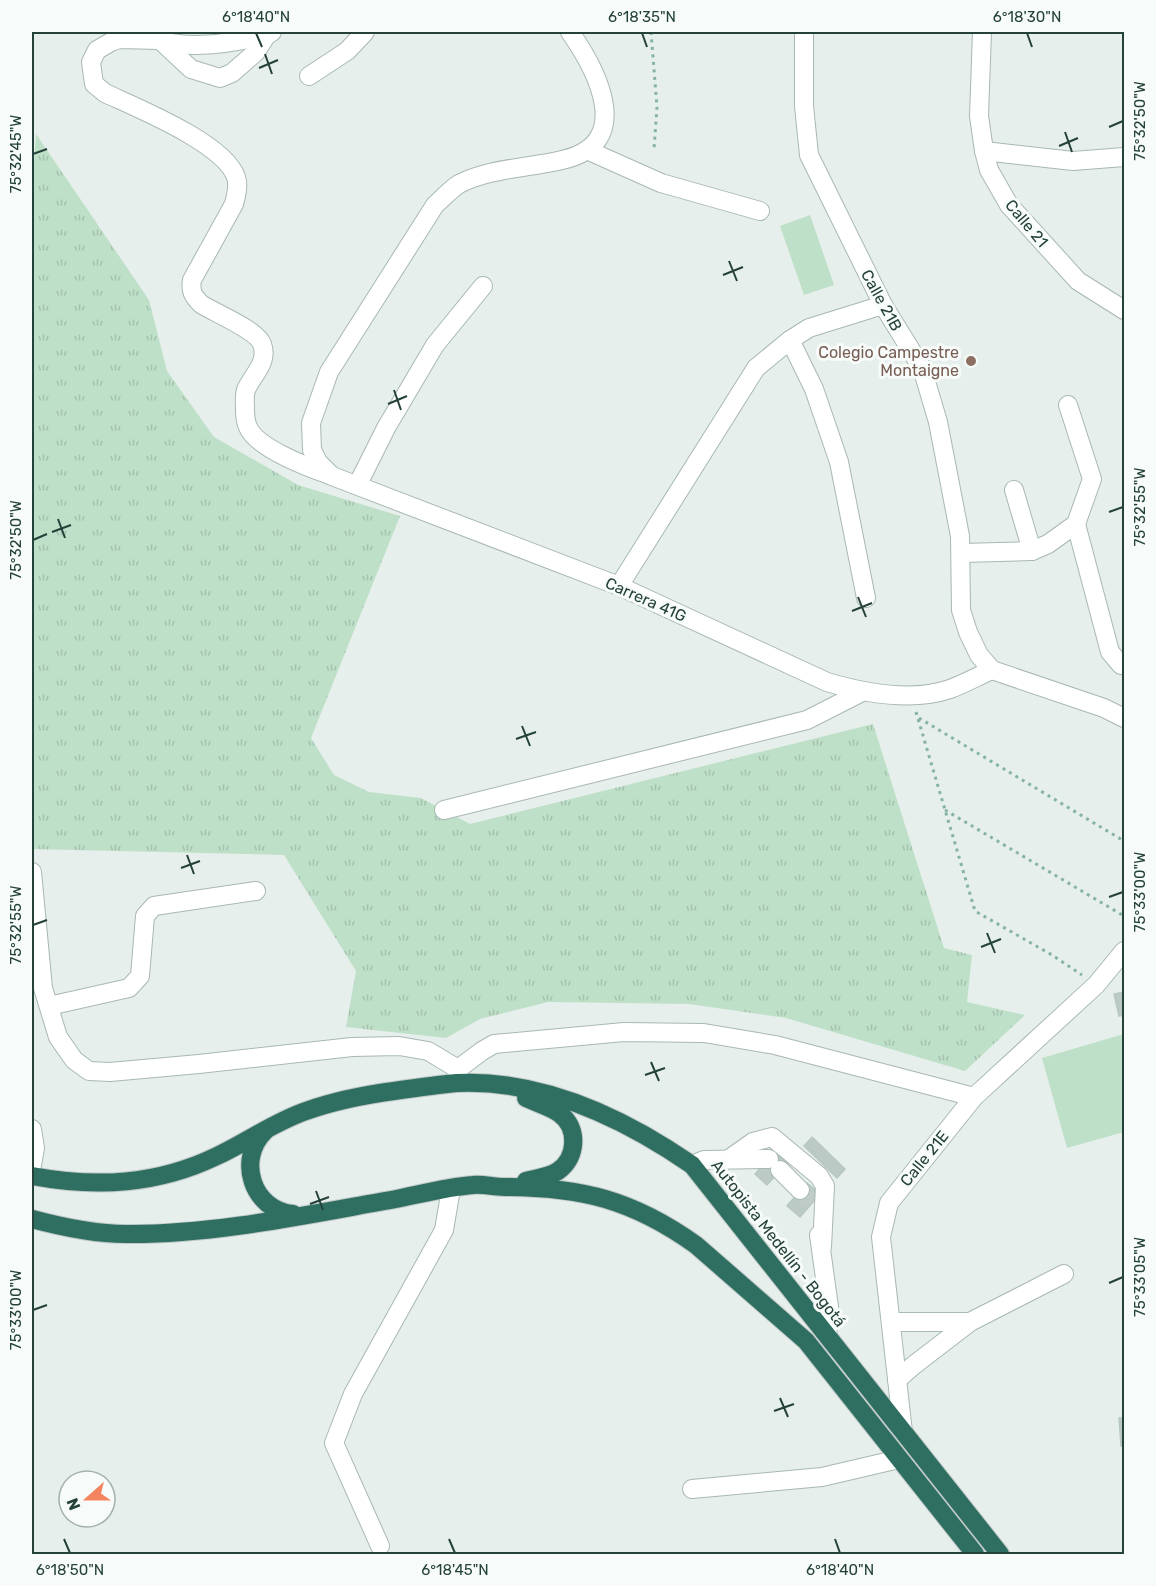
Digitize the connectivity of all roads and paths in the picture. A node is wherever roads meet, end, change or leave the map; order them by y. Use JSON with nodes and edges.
{"nodes":[{"id":1,"x":365,"y":32,"type":"edge"},
{"id":2,"x":570,"y":32,"type":"edge"},
{"id":3,"x":651,"y":32,"type":"edge"},
{"id":4,"x":804,"y":32,"type":"edge"},
{"id":5,"x":982,"y":32,"type":"edge"},
{"id":6,"x":269,"y":34,"type":"edge"},
{"id":7,"x":160,"y":40,"type":"junction"},
{"id":8,"x":309,"y":76,"type":"dead end"},
{"id":9,"x":654,"y":149,"type":"dead end"},
{"id":10,"x":587,"y":150,"type":"junction"},
{"id":11,"x":984,"y":151,"type":"junction"},
{"id":12,"x":1125,"y":157,"type":"edge"},
{"id":13,"x":760,"y":211,"type":"dead end"},
{"id":14,"x":483,"y":286,"type":"dead end"},
{"id":15,"x":883,"y":305,"type":"junction"},
{"id":16,"x":1125,"y":310,"type":"edge"},
{"id":17,"x":790,"y":340,"type":"junction"},
{"id":18,"x":1068,"y":405,"type":"dead end"},
{"id":19,"x":332,"y":476,"type":"junction"},
{"id":20,"x":358,"y":484,"type":"junction"},
{"id":21,"x":1014,"y":490,"type":"dead end"},
{"id":22,"x":1076,"y":524,"type":"junction"},
{"id":23,"x":1032,"y":551,"type":"junction"},
{"id":24,"x":961,"y":553,"type":"junction"},
{"id":25,"x":619,"y":586,"type":"junction"},
{"id":26,"x":866,"y":598,"type":"dead end"},
{"id":27,"x":1121,"y":665,"type":"dead end"},
{"id":28,"x":992,"y":670,"type":"junction"},
{"id":29,"x":862,"y":692,"type":"junction"},
{"id":30,"x":910,"y":696,"type":"junction"},
{"id":31,"x":917,"y":717,"type":"junction"},
{"id":32,"x":1125,"y":718,"type":"edge"},
{"id":33,"x":444,"y":810,"type":"dead end"},
{"id":34,"x":945,"y":810,"type":"junction"},
{"id":35,"x":1125,"y":841,"type":"edge"},
{"id":36,"x":32,"y":872,"type":"edge"},
{"id":37,"x":256,"y":891,"type":"dead end"},
{"id":38,"x":1125,"y":916,"type":"edge"},
{"id":39,"x":1125,"y":951,"type":"edge"},
{"id":40,"x":1095,"y":985,"type":"junction"},
{"id":41,"x":49,"y":1006,"type":"junction"},
{"id":42,"x":458,"y":1076,"type":"junction"},
{"id":43,"x":494,"y":1084,"type":"junction"},
{"id":44,"x":974,"y":1097,"type":"junction"},
{"id":45,"x":270,"y":1127,"type":"junction"},
{"id":46,"x":32,"y":1129,"type":"edge"},
{"id":47,"x":729,"y":1159,"type":"junction"},
{"id":48,"x":32,"y":1165,"type":"edge"},
{"id":49,"x":692,"y":1165,"type":"junction"},
{"id":50,"x":32,"y":1176,"type":"edge"},
{"id":51,"x":501,"y":1187,"type":"junction"},
{"id":52,"x":451,"y":1189,"type":"junction"},
{"id":53,"x":300,"y":1215,"type":"junction"},
{"id":54,"x":32,"y":1219,"type":"edge"},
{"id":55,"x":822,"y":1247,"type":"junction"},
{"id":56,"x":1064,"y":1274,"type":"dead end"},
{"id":57,"x":970,"y":1322,"type":"junction"},
{"id":58,"x":891,"y":1323,"type":"junction"},
{"id":59,"x":827,"y":1334,"type":"junction"},
{"id":60,"x":897,"y":1380,"type":"junction"},
{"id":61,"x":903,"y":1432,"type":"junction"},
{"id":62,"x":899,"y":1459,"type":"junction"},
{"id":63,"x":692,"y":1490,"type":"dead end"},
{"id":64,"x":381,"y":1546,"type":"dead end"},
{"id":65,"x":975,"y":1554,"type":"edge"},
{"id":66,"x":1000,"y":1554,"type":"edge"}],
"edges":[{"from":1,"to":8,"type":"street"},
{"from":2,"to":10,"type":"street"},
{"from":3,"to":9,"type":"path"},
{"from":4,"to":15,"type":"street","name":"Calle 21B"},
{"from":5,"to":11,"type":"street","name":"Calle 21"},
{"from":6,"to":7,"type":"street"},
{"from":6,"to":7,"type":"street"},
{"from":7,"to":19,"type":"street","name":"Carrera 41G"},
{"from":10,"to":13,"type":"street"},
{"from":10,"to":19,"type":"street"},
{"from":11,"to":12,"type":"street"},
{"from":11,"to":16,"type":"street","name":"Calle 21"},
{"from":14,"to":20,"type":"street"},
{"from":15,"to":17,"type":"street"},
{"from":15,"to":24,"type":"street","name":"Calle 21B"},
{"from":17,"to":25,"type":"street"},
{"from":17,"to":26,"type":"street"},
{"from":18,"to":22,"type":"street"},
{"from":19,"to":20,"type":"street","name":"Carrera 41G"},
{"from":20,"to":25,"type":"street","name":"Carrera 41G"},
{"from":21,"to":23,"type":"street"},
{"from":22,"to":23,"type":"street"},
{"from":22,"to":27,"type":"street"},
{"from":23,"to":24,"type":"street"},
{"from":24,"to":28,"type":"street","name":"Calle 21B"},
{"from":25,"to":29,"type":"street","name":"Carrera 41G"},
{"from":28,"to":30,"type":"street","name":"Carrera 41G"},
{"from":28,"to":32,"type":"street"},
{"from":29,"to":30,"type":"street","name":"Carrera 41G"},
{"from":29,"to":33,"type":"street"},
{"from":30,"to":31,"type":"path"},
{"from":31,"to":34,"type":"path"},
{"from":31,"to":35,"type":"path"},
{"from":34,"to":38,"type":"path"},
{"from":34,"to":40,"type":"path"},
{"from":36,"to":41,"type":"street"},
{"from":37,"to":41,"type":"street"},
{"from":39,"to":40,"type":"street","name":"Calle 21E"},
{"from":40,"to":44,"type":"street","name":"Calle 21E"},
{"from":41,"to":42,"type":"street"},
{"from":42,"to":43,"type":"highway","name":"Autopista Medellín - Bogotá"},
{"from":42,"to":44,"type":"street"},
{"from":42,"to":45,"type":"highway","name":"Autopista Medellín - Bogotá"},
{"from":43,"to":49,"type":"highway","name":"Autopista Medellín - Bogotá"},
{"from":43,"to":51,"type":"highway"},
{"from":44,"to":58,"type":"street","name":"Calle 21E"},
{"from":45,"to":50,"type":"highway","name":"Autopista Medellín - Bogotá"},
{"from":45,"to":53,"type":"highway"},
{"from":46,"to":48,"type":"street"},
{"from":47,"to":49,"type":"street"},
{"from":47,"to":55,"type":"street"},
{"from":47,"to":55,"type":"street"},
{"from":49,"to":59,"type":"highway","name":"Autopista Medellín - Bogotá"},
{"from":51,"to":52,"type":"highway"},
{"from":51,"to":62,"type":"highway"},
{"from":52,"to":53,"type":"highway"},
{"from":52,"to":64,"type":"street"},
{"from":53,"to":54,"type":"highway"},
{"from":55,"to":59,"type":"street"},
{"from":56,"to":57,"type":"street"},
{"from":57,"to":58,"type":"street"},
{"from":57,"to":60,"type":"street"},
{"from":58,"to":60,"type":"street","name":"Calle 21E"},
{"from":59,"to":61,"type":"highway","name":"Autopista Medellín - Bogotá"},
{"from":60,"to":61,"type":"street","name":"Calle 21E"},
{"from":61,"to":66,"type":"highway","name":"Autopista Medellín - Bogotá"},
{"from":62,"to":63,"type":"street"},
{"from":62,"to":65,"type":"highway"}]}
